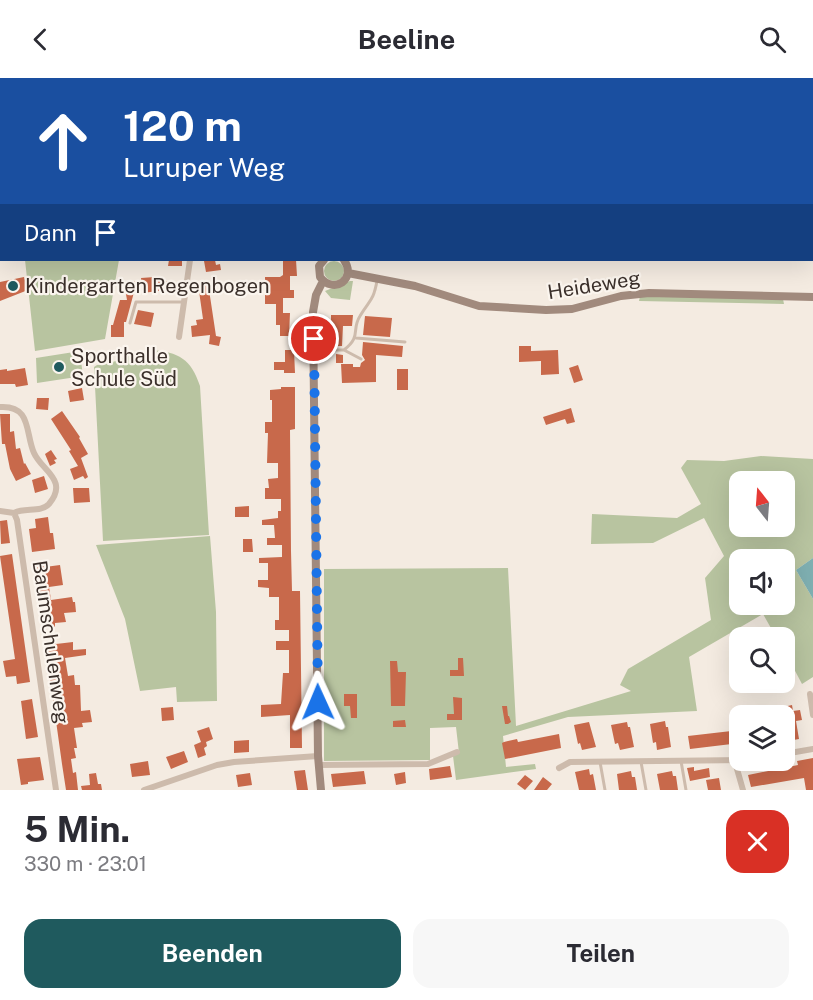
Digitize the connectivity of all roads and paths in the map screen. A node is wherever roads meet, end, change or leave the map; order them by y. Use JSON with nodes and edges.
{"nodes":[{"id":1,"x":190,"y":261,"type":"edge"},
{"id":2,"x":323,"y":261,"type":"edge"},
{"id":3,"x":344,"y":261,"type":"edge"},
{"id":4,"x":348,"y":273,"type":"junction"},
{"id":5,"x":377,"y":279,"type":"junction"},
{"id":6,"x":323,"y":281,"type":"junction"},
{"id":7,"x":813,"y":297,"type":"edge"},
{"id":8,"x":183,"y":302,"type":"junction"},
{"id":9,"x":130,"y":323,"type":"dead end"},
{"id":10,"x":179,"y":337,"type":"dead end"},
{"id":11,"x":356,"y":338,"type":"junction"},
{"id":12,"x":405,"y":342,"type":"dead end"},
{"id":13,"x":314,"y":350,"type":"junction"},
{"id":14,"x":344,"y":350,"type":"junction"},
{"id":15,"x":361,"y":359,"type":"dead end"},
{"id":16,"x":0,"y":407,"type":"edge"},
{"id":17,"x":0,"y":511,"type":"edge"},
{"id":18,"x":14,"y":513,"type":"junction"},
{"id":19,"x":810,"y":694,"type":"dead end"},
{"id":20,"x":813,"y":715,"type":"edge"},
{"id":21,"x":813,"y":749,"type":"edge"},
{"id":22,"x":457,"y":752,"type":"dead end"},
{"id":23,"x":795,"y":752,"type":"edge"},
{"id":24,"x":319,"y":761,"type":"junction"},
{"id":25,"x":681,"y":761,"type":"junction"},
{"id":26,"x":600,"y":762,"type":"junction"},
{"id":27,"x":641,"y":762,"type":"junction"},
{"id":28,"x":729,"y":762,"type":"edge"},
{"id":29,"x":559,"y":768,"type":"dead end"},
{"id":30,"x":738,"y":771,"type":"edge"},
{"id":31,"x":56,"y":790,"type":"edge"},
{"id":32,"x":144,"y":790,"type":"edge"},
{"id":33,"x":321,"y":790,"type":"edge"},
{"id":34,"x":605,"y":790,"type":"edge"},
{"id":35,"x":646,"y":790,"type":"edge"},
{"id":36,"x":686,"y":790,"type":"edge"},
{"id":37,"x":743,"y":790,"type":"edge"}],
"edges":[{"from":1,"to":8,"type":"street"},
{"from":2,"to":6,"type":"street"},
{"from":3,"to":4,"type":"street"},
{"from":4,"to":5,"type":"street","name":"Heideweg"},
{"from":4,"to":6,"type":"street"},
{"from":5,"to":7,"type":"street","name":"Heideweg"},
{"from":5,"to":11,"type":"lane"},
{"from":6,"to":13,"type":"street"},
{"from":8,"to":9,"type":"lane"},
{"from":8,"to":10,"type":"street"},
{"from":11,"to":12,"type":"lane"},
{"from":11,"to":14,"type":"lane"},
{"from":13,"to":14,"type":"lane"},
{"from":13,"to":24,"type":"street"},
{"from":14,"to":15,"type":"lane"},
{"from":16,"to":18,"type":"street"},
{"from":17,"to":18,"type":"street"},
{"from":18,"to":31,"type":"street","name":"Baumschulenweg"},
{"from":19,"to":20,"type":"street"},
{"from":21,"to":23,"type":"street"},
{"from":22,"to":24,"type":"street"},
{"from":24,"to":32,"type":"street"},
{"from":24,"to":33,"type":"street"},
{"from":25,"to":27,"type":"street"},
{"from":25,"to":28,"type":"street"},
{"from":25,"to":36,"type":"lane"},
{"from":26,"to":27,"type":"street"},
{"from":26,"to":29,"type":"street"},
{"from":26,"to":34,"type":"lane"},
{"from":27,"to":35,"type":"lane"},
{"from":30,"to":37,"type":"street"}]}
